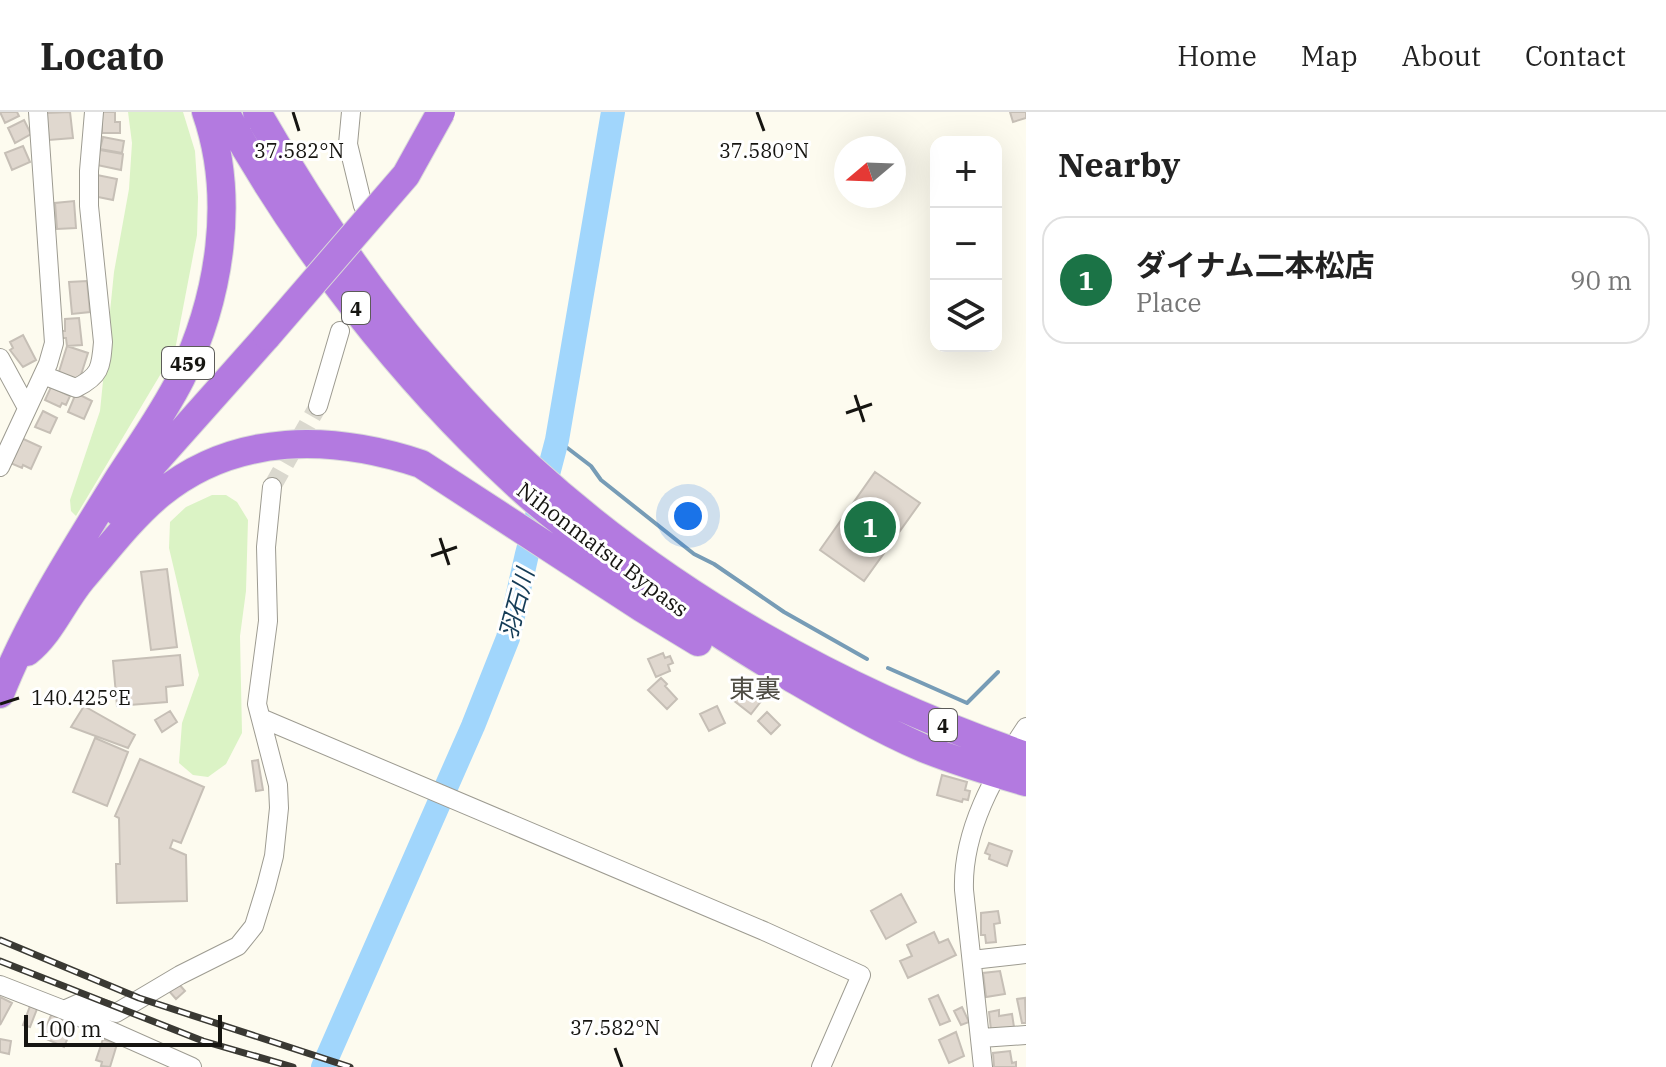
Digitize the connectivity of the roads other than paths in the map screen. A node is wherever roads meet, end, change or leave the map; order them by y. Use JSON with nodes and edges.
{"nodes":[{"id":1,"x":38,"y":112,"type":"edge"},
{"id":2,"x":94,"y":112,"type":"edge"},
{"id":3,"x":206,"y":112,"type":"edge"},
{"id":4,"x":225,"y":112,"type":"edge"},
{"id":5,"x":351,"y":112,"type":"edge"},
{"id":6,"x":428,"y":112,"type":"edge"},
{"id":7,"x":441,"y":112,"type":"edge"},
{"id":8,"x":261,"y":118,"type":"edge"},
{"id":9,"x":363,"y":206,"type":"dead end"},
{"id":10,"x":340,"y":331,"type":"dead end"},
{"id":11,"x":263,"y":332,"type":"junction"},
{"id":12,"x":0,"y":358,"type":"edge"},
{"id":13,"x":43,"y":375,"type":"junction"},
{"id":14,"x":26,"y":406,"type":"junction"},
{"id":15,"x":318,"y":406,"type":"tunnel mouth"},
{"id":16,"x":0,"y":467,"type":"edge"},
{"id":17,"x":521,"y":474,"type":"junction"},
{"id":18,"x":272,"y":487,"type":"tunnel mouth"},
{"id":19,"x":568,"y":530,"type":"junction"},
{"id":20,"x":55,"y":585,"type":"junction"},
{"id":21,"x":27,"y":652,"type":"junction"},
{"id":22,"x":0,"y":694,"type":"edge"},
{"id":23,"x":0,"y":707,"type":"edge"},
{"id":24,"x":261,"y":718,"type":"junction"},
{"id":25,"x":1026,"y":727,"type":"edge"},
{"id":26,"x":1011,"y":760,"type":"edge"},
{"id":27,"x":1026,"y":782,"type":"edge"},
{"id":28,"x":1026,"y":954,"type":"edge"},
{"id":29,"x":972,"y":960,"type":"junction"},
{"id":30,"x":0,"y":985,"type":"edge"},
{"id":31,"x":64,"y":1010,"type":"junction"},
{"id":32,"x":1026,"y":1035,"type":"edge"},
{"id":33,"x":981,"y":1038,"type":"junction"},
{"id":34,"x":192,"y":1067,"type":"edge"},
{"id":35,"x":821,"y":1067,"type":"edge"},
{"id":36,"x":983,"y":1067,"type":"edge"}],
"edges":[{"from":1,"to":13,"type":"street"},
{"from":2,"to":13,"type":"street"},
{"from":3,"to":20,"type":"highway","number":"459"},
{"from":4,"to":17,"type":"highway","name":"Nihonmatsu Bypass","number":"4"},
{"from":5,"to":9,"type":"street"},
{"from":6,"to":11,"type":"highway"},
{"from":7,"to":11,"type":"highway","number":"459","bridge":true},
{"from":8,"to":17,"type":"highway","name":"Nihonmatsu Bypass","number":"4"},
{"from":10,"to":15,"type":"street"},
{"from":11,"to":20,"type":"highway"},
{"from":11,"to":21,"type":"highway","number":"459"},
{"from":12,"to":14,"type":"street"},
{"from":13,"to":14,"type":"street"},
{"from":14,"to":16,"type":"street"},
{"from":17,"to":19,"type":"highway","name":"Nihonmatsu Bypass","number":"4"},
{"from":18,"to":24,"type":"street"},
{"from":19,"to":21,"type":"highway"},
{"from":19,"to":26,"type":"highway","name":"Nihonmatsu Bypass","number":"4"},
{"from":19,"to":26,"type":"highway","name":"Nihonmatsu Bypass","number":"4"},
{"from":20,"to":22,"type":"highway","number":"459"},
{"from":21,"to":23,"type":"highway","number":"459"},
{"from":24,"to":31,"type":"street"},
{"from":24,"to":35,"type":"street"},
{"from":25,"to":26,"type":"street"},
{"from":26,"to":27,"type":"highway","name":"Nihonmatsu Bypass","number":"4"},
{"from":26,"to":29,"type":"street"},
{"from":28,"to":29,"type":"street"},
{"from":29,"to":33,"type":"street"},
{"from":30,"to":31,"type":"street"},
{"from":31,"to":34,"type":"street"},
{"from":32,"to":33,"type":"street"},
{"from":33,"to":36,"type":"street"}]}
